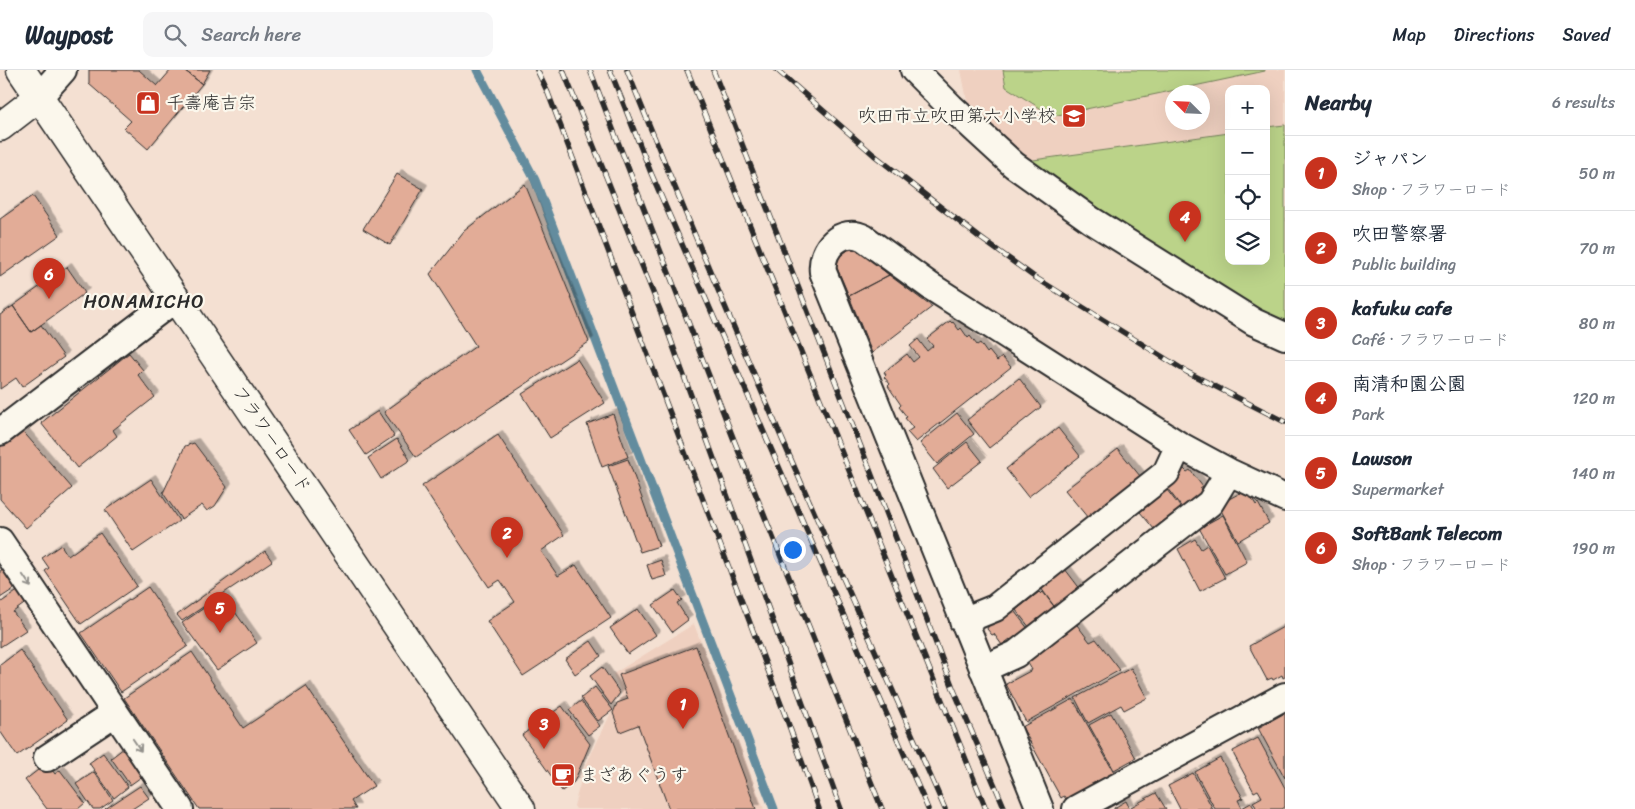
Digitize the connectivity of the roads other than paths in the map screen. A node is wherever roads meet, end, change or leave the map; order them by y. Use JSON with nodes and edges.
{"nodes":[{"id":1,"x":21,"y":70,"type":"edge"},
{"id":2,"x":63,"y":70,"type":"edge"},
{"id":3,"x":914,"y":70,"type":"edge"},
{"id":4,"x":943,"y":70,"type":"edge"},
{"id":5,"x":38,"y":96,"type":"junction"},
{"id":6,"x":951,"y":107,"type":"junction"},
{"id":7,"x":0,"y":127,"type":"edge"},
{"id":8,"x":176,"y":298,"type":"junction"},
{"id":9,"x":1285,"y":336,"type":"edge"},
{"id":10,"x":0,"y":432,"type":"edge"},
{"id":11,"x":1179,"y":445,"type":"junction"},
{"id":12,"x":1229,"y":472,"type":"junction"},
{"id":13,"x":1285,"y":498,"type":"edge"},
{"id":14,"x":0,"y":541,"type":"edge"},
{"id":15,"x":963,"y":621,"type":"junction"},
{"id":16,"x":983,"y":669,"type":"junction"},
{"id":17,"x":1285,"y":696,"type":"edge"},
{"id":18,"x":115,"y":713,"type":"junction"},
{"id":19,"x":46,"y":758,"type":"dead end"},
{"id":20,"x":180,"y":809,"type":"edge"},
{"id":21,"x":521,"y":809,"type":"edge"},
{"id":22,"x":1040,"y":809,"type":"edge"},
{"id":23,"x":1076,"y":809,"type":"edge"}],
"edges":[{"from":1,"to":5,"type":"street","name":"フラワーロード"},
{"from":2,"to":5,"type":"street"},
{"from":3,"to":6,"type":"street"},
{"from":4,"to":6,"type":"street"},
{"from":5,"to":7,"type":"street"},
{"from":5,"to":8,"type":"street","name":"フラワーロード"},
{"from":6,"to":9,"type":"street"},
{"from":8,"to":10,"type":"street"},
{"from":8,"to":21,"type":"street","name":"フラワーロード"},
{"from":11,"to":12,"type":"street"},
{"from":11,"to":15,"type":"street"},
{"from":11,"to":15,"type":"street"},
{"from":12,"to":13,"type":"street"},
{"from":12,"to":16,"type":"street"},
{"from":14,"to":18,"type":"street","one_way":true},
{"from":15,"to":16,"type":"street"},
{"from":16,"to":22,"type":"street"},
{"from":17,"to":23,"type":"street"},
{"from":18,"to":19,"type":"street"},
{"from":18,"to":20,"type":"street","one_way":true}]}
